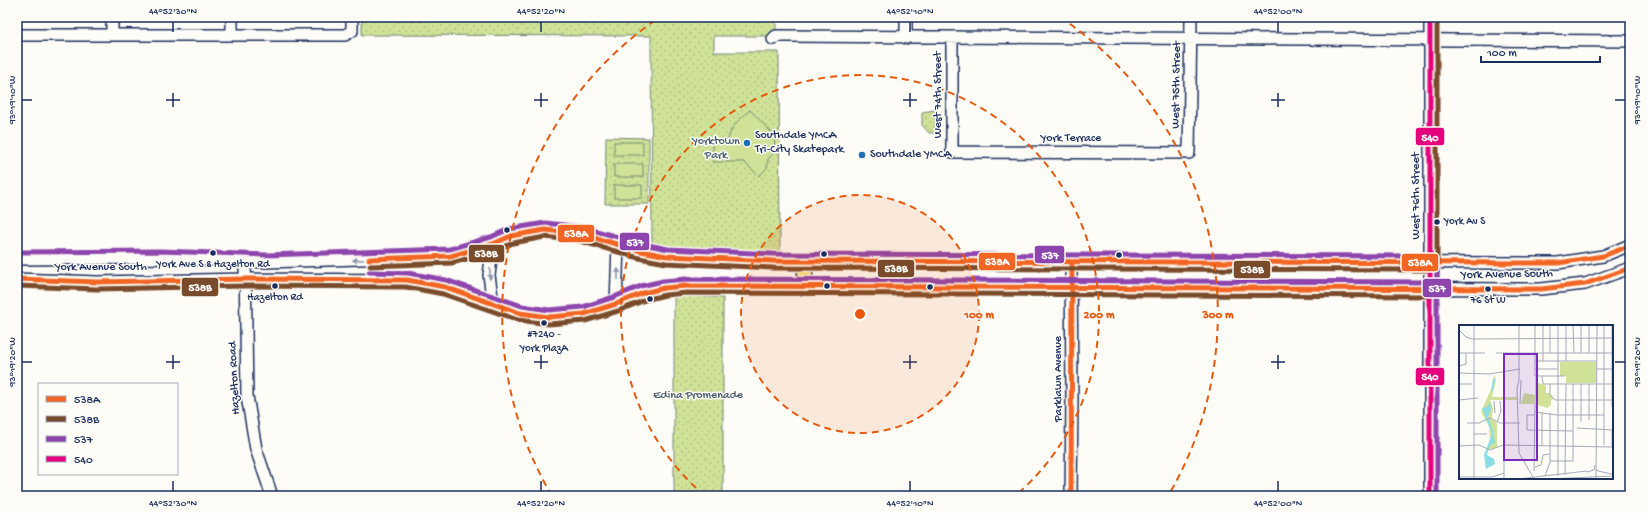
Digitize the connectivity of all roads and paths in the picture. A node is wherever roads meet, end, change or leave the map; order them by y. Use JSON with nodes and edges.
{"nodes":[{"id":1,"x":112,"y":17,"type":"edge"},
{"id":2,"x":232,"y":17,"type":"edge"},
{"id":3,"x":352,"y":17,"type":"edge"},
{"id":4,"x":906,"y":17,"type":"edge"},
{"id":5,"x":1191,"y":17,"type":"edge"},
{"id":6,"x":1430,"y":17,"type":"edge"},
{"id":7,"x":17,"y":35,"type":"edge"},
{"id":8,"x":112,"y":35,"type":"junction"},
{"id":9,"x":232,"y":35,"type":"junction"},
{"id":10,"x":906,"y":38,"type":"junction"},
{"id":11,"x":952,"y":38,"type":"junction"},
{"id":12,"x":773,"y":39,"type":"dead end"},
{"id":13,"x":1191,"y":39,"type":"junction"},
{"id":14,"x":1430,"y":40,"type":"junction"},
{"id":15,"x":1630,"y":41,"type":"edge"},
{"id":16,"x":952,"y":152,"type":"joint"},
{"id":17,"x":1189,"y":153,"type":"joint"},
{"id":18,"x":493,"y":244,"type":"junction"},
{"id":19,"x":618,"y":244,"type":"junction"},
{"id":20,"x":1630,"y":245,"type":"edge"},
{"id":21,"x":17,"y":258,"type":"edge"},
{"id":22,"x":245,"y":260,"type":"junction"},
{"id":23,"x":805,"y":261,"type":"junction"},
{"id":24,"x":1072,"y":261,"type":"junction"},
{"id":25,"x":1430,"y":263,"type":"junction"},
{"id":26,"x":1630,"y":268,"type":"edge"},
{"id":27,"x":17,"y":279,"type":"edge"},
{"id":28,"x":245,"y":279,"type":"junction"},
{"id":29,"x":806,"y":286,"type":"junction"},
{"id":30,"x":1072,"y":287,"type":"junction"},
{"id":31,"x":1430,"y":289,"type":"junction"},
{"id":32,"x":493,"y":304,"type":"junction"},
{"id":33,"x":616,"y":304,"type":"junction"},
{"id":34,"x":272,"y":496,"type":"edge"},
{"id":35,"x":1071,"y":496,"type":"edge"},
{"id":36,"x":1430,"y":496,"type":"edge"}],
"edges":[{"from":1,"to":8,"type":"street"},
{"from":2,"to":9,"type":"street"},
{"from":3,"to":9,"type":"street"},
{"from":4,"to":10,"type":"street"},
{"from":5,"to":13,"type":"street","name":"West 75th Street"},
{"from":6,"to":14,"type":"street","name":"West 76th Street"},
{"from":7,"to":8,"type":"street"},
{"from":8,"to":9,"type":"street"},
{"from":10,"to":11,"type":"street"},
{"from":10,"to":12,"type":"street"},
{"from":11,"to":13,"type":"street"},
{"from":11,"to":16,"type":"street","name":"West 74th Street"},
{"from":13,"to":14,"type":"street"},
{"from":13,"to":17,"type":"street","name":"West 75th Street"},
{"from":14,"to":15,"type":"street"},
{"from":14,"to":25,"type":"street","name":"West 76th Street"},
{"from":16,"to":17,"type":"street","name":"York Terrace"},
{"from":18,"to":19,"type":"street","name":"York Avenue South"},
{"from":18,"to":22,"type":"street","name":"York Avenue South","one_way":true},
{"from":18,"to":32,"type":"street","one_way":true},
{"from":19,"to":23,"type":"street","name":"York Avenue South"},
{"from":33,"to":19,"type":"street","one_way":true},
{"from":20,"to":25,"type":"street","name":"York Avenue South"},
{"from":21,"to":22,"type":"street","name":"York Avenue South"},
{"from":22,"to":28,"type":"street","name":"Hazelton Road"},
{"from":23,"to":24,"type":"street","name":"York Avenue South"},
{"from":23,"to":29,"type":"main road"},
{"from":24,"to":25,"type":"street","name":"York Avenue South"},
{"from":24,"to":30,"type":"street","name":"Parklawn Avenue"},
{"from":25,"to":31,"type":"street","name":"West 76th Street"},
{"from":26,"to":31,"type":"street","name":"York Avenue South"},
{"from":27,"to":28,"type":"street","name":"York Avenue South"},
{"from":28,"to":32,"type":"street","name":"York Avenue South"},
{"from":28,"to":34,"type":"street","name":"Hazelton Road"},
{"from":29,"to":30,"type":"street","name":"York Avenue South"},
{"from":29,"to":33,"type":"street","name":"York Avenue South"},
{"from":30,"to":31,"type":"street","name":"York Avenue South"},
{"from":30,"to":35,"type":"street","name":"Parklawn Avenue"},
{"from":31,"to":36,"type":"street","name":"West 76th Street"},
{"from":32,"to":33,"type":"street","name":"York Avenue South"}]}
